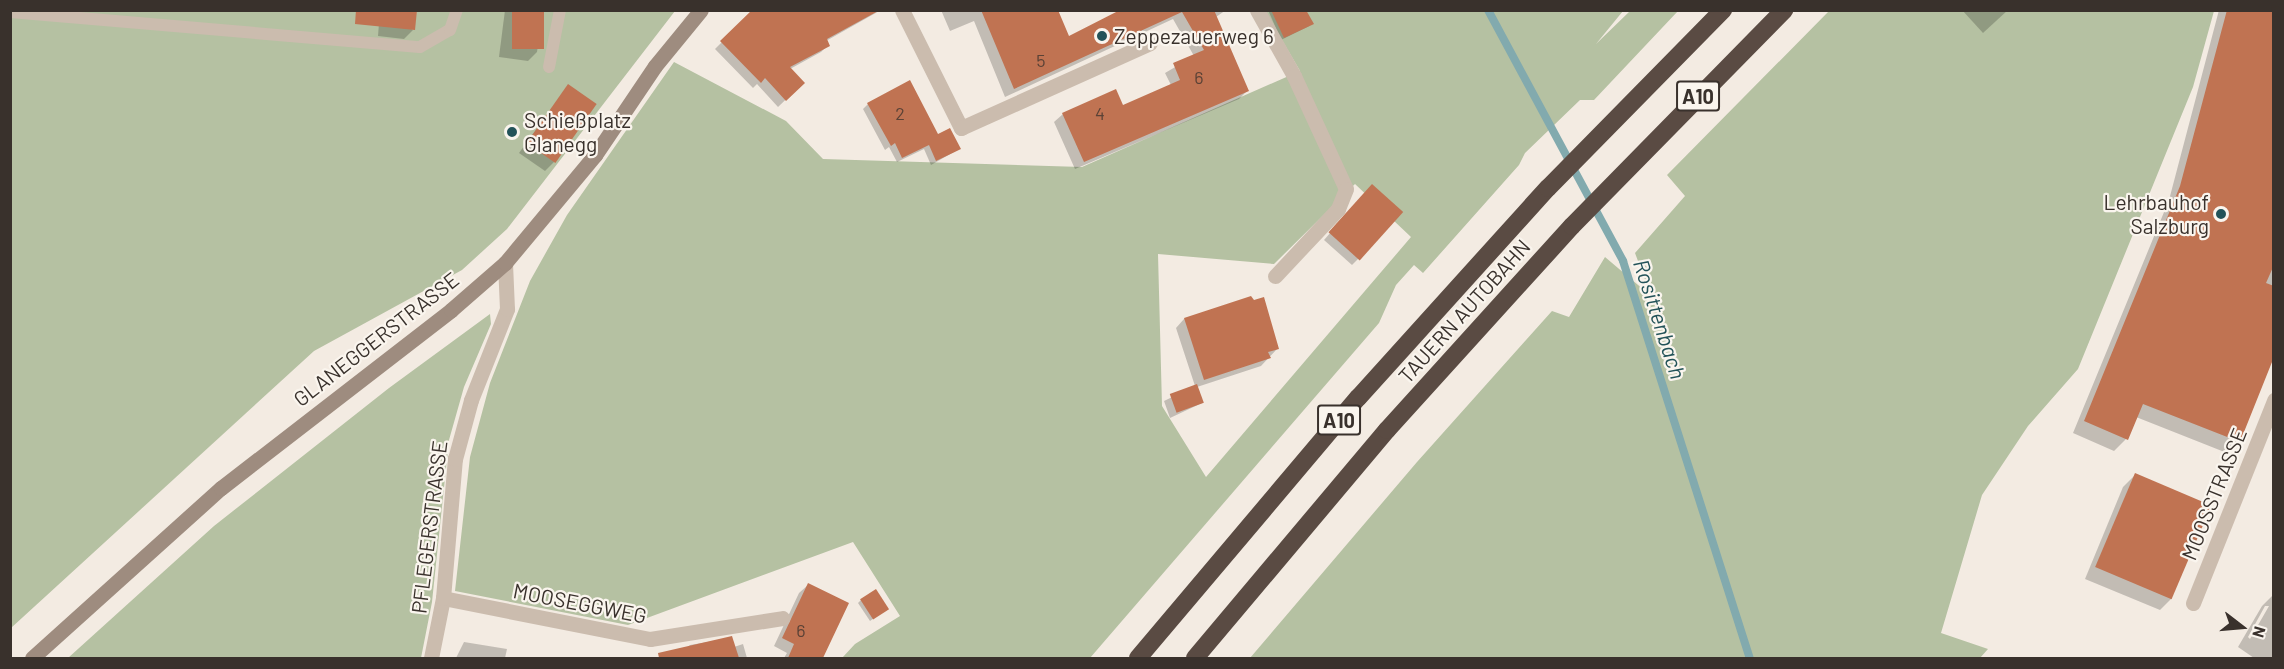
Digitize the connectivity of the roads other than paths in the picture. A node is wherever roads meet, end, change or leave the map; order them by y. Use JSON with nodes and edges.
{"nodes":[{"id":1,"x":457,"y":10,"type":"edge"},
{"id":2,"x":560,"y":10,"type":"edge"},
{"id":3,"x":701,"y":10,"type":"edge"},
{"id":4,"x":902,"y":10,"type":"edge"},
{"id":5,"x":1257,"y":10,"type":"edge"},
{"id":6,"x":1723,"y":10,"type":"edge"},
{"id":7,"x":1784,"y":10,"type":"edge"},
{"id":8,"x":10,"y":12,"type":"edge"},
{"id":9,"x":1149,"y":43,"type":"dead end"},
{"id":10,"x":549,"y":67,"type":"dead end"},
{"id":11,"x":505,"y":263,"type":"junction"},
{"id":12,"x":1275,"y":276,"type":"dead end"},
{"id":13,"x":2274,"y":400,"type":"edge"},
{"id":14,"x":442,"y":598,"type":"junction"},
{"id":15,"x":2193,"y":603,"type":"dead end"},
{"id":16,"x":782,"y":618,"type":"dead end"},
{"id":17,"x":32,"y":658,"type":"edge"},
{"id":18,"x":431,"y":658,"type":"edge"},
{"id":19,"x":1138,"y":658,"type":"edge"},
{"id":20,"x":1195,"y":658,"type":"edge"}],
"edges":[{"from":1,"to":8,"type":"lane"},
{"from":2,"to":10,"type":"lane"},
{"from":3,"to":11,"type":"street","name":"GLANEGGERSTRASSE"},
{"from":4,"to":9,"type":"street"},
{"from":5,"to":12,"type":"street"},
{"from":6,"to":19,"type":"highway","name":"TAUERN AUTOBAHN","number":"A10"},
{"from":7,"to":20,"type":"highway","name":"TAUERN AUTOBAHN","number":"A10"},
{"from":11,"to":14,"type":"street","name":"PFLEGERSTRASSE"},
{"from":11,"to":17,"type":"street","name":"GLANEGGERSTRASSE"},
{"from":13,"to":15,"type":"street","name":"MOOSSTRASSE"},
{"from":14,"to":16,"type":"street","name":"MOOSEGGWEG"},
{"from":14,"to":18,"type":"street","name":"PFLEGERSTRASSE"}]}
